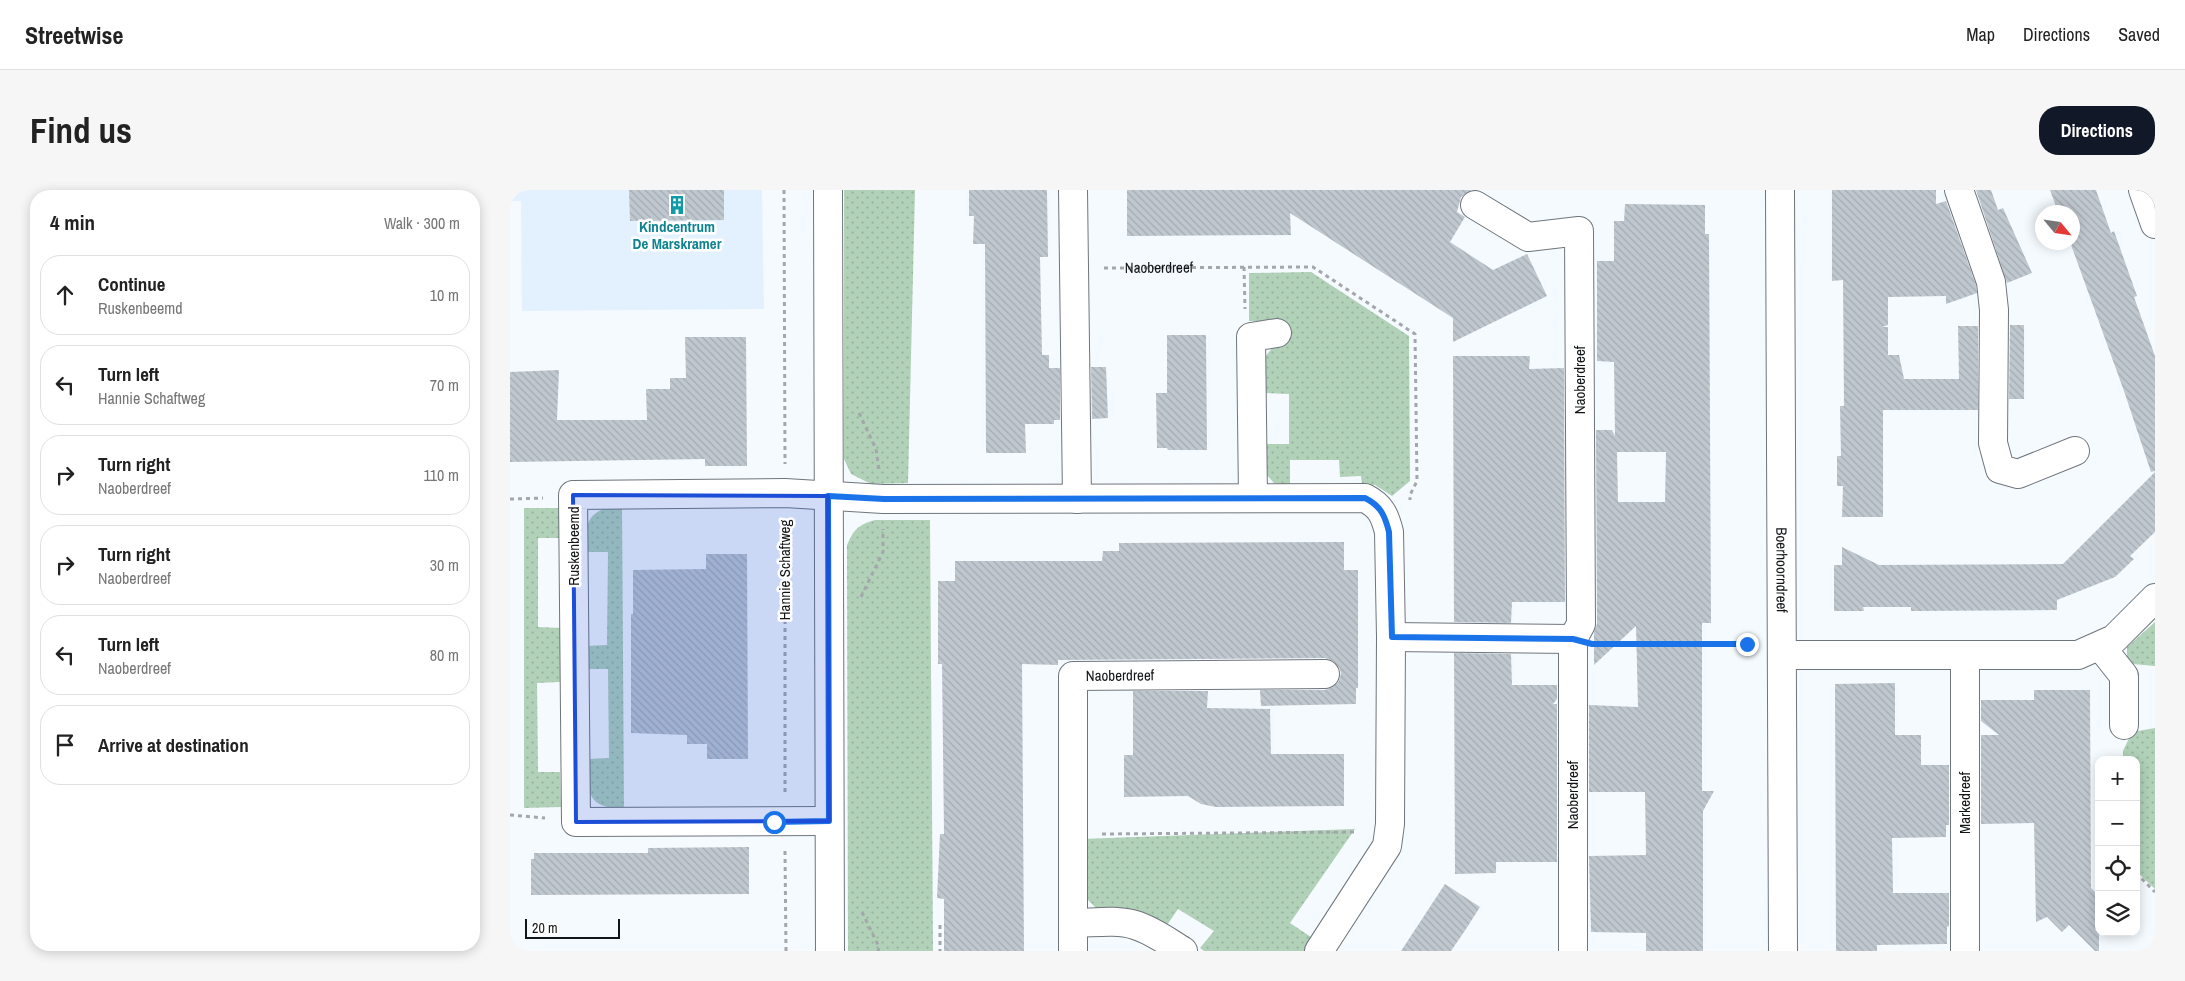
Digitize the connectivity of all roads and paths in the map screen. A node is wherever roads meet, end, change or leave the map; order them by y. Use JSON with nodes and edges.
{"nodes":[{"id":1,"x":784,"y":190,"type":"edge"},
{"id":2,"x":828,"y":190,"type":"edge"},
{"id":3,"x":1073,"y":190,"type":"edge"},
{"id":4,"x":1780,"y":190,"type":"edge"},
{"id":5,"x":1958,"y":190,"type":"edge"},
{"id":6,"x":2143,"y":190,"type":"edge"},
{"id":7,"x":1475,"y":205,"type":"dead end"},
{"id":8,"x":2155,"y":224,"type":"edge"},
{"id":9,"x":1244,"y":267,"type":"junction"},
{"id":10,"x":1074,"y":269,"type":"junction"},
{"id":11,"x":1264,"y":335,"type":"joint"},
{"id":12,"x":857,"y":407,"type":"dead end"},
{"id":13,"x":2075,"y":451,"type":"dead end"},
{"id":14,"x":785,"y":493,"type":"junction"},
{"id":15,"x":828,"y":496,"type":"junction"},
{"id":16,"x":1253,"y":498,"type":"junction"},
{"id":17,"x":884,"y":499,"type":"junction"},
{"id":18,"x":1077,"y":499,"type":"junction"},
{"id":19,"x":1410,"y":505,"type":"dead end"},
{"id":20,"x":2155,"y":598,"type":"edge"},
{"id":21,"x":858,"y":602,"type":"dead end"},
{"id":22,"x":1392,"y":637,"type":"junction"},
{"id":23,"x":1573,"y":639,"type":"junction"},
{"id":24,"x":2101,"y":646,"type":"junction"},
{"id":25,"x":1784,"y":655,"type":"junction"},
{"id":26,"x":1965,"y":656,"type":"junction"},
{"id":27,"x":1325,"y":674,"type":"dead end"},
{"id":28,"x":2124,"y":725,"type":"dead end"},
{"id":29,"x":510,"y":815,"type":"edge"},
{"id":30,"x":829,"y":821,"type":"junction"},
{"id":31,"x":576,"y":822,"type":"junction"},
{"id":32,"x":785,"y":822,"type":"junction"},
{"id":33,"x":1389,"y":832,"type":"junction"},
{"id":34,"x":1074,"y":834,"type":"junction"},
{"id":35,"x":2140,"y":877,"type":"edge"},
{"id":36,"x":2155,"y":892,"type":"edge"},
{"id":37,"x":860,"y":909,"type":"dead end"},
{"id":38,"x":1073,"y":923,"type":"junction"},
{"id":39,"x":940,"y":925,"type":"dead end"},
{"id":40,"x":786,"y":951,"type":"edge"},
{"id":41,"x":830,"y":951,"type":"edge"},
{"id":42,"x":878,"y":951,"type":"edge"},
{"id":43,"x":940,"y":951,"type":"edge"},
{"id":44,"x":1073,"y":951,"type":"edge"},
{"id":45,"x":1183,"y":951,"type":"edge"},
{"id":46,"x":1319,"y":951,"type":"edge"},
{"id":47,"x":1573,"y":951,"type":"edge"},
{"id":48,"x":1783,"y":951,"type":"edge"},
{"id":49,"x":1965,"y":951,"type":"edge"}],
"edges":[{"from":1,"to":14,"type":"path","name":"Hannie Schaftweg"},
{"from":2,"to":15,"type":"street"},
{"from":3,"to":10,"type":"street"},
{"from":4,"to":25,"type":"street","name":"Boerhoorndreef"},
{"from":5,"to":13,"type":"street"},
{"from":6,"to":8,"type":"street"},
{"from":7,"to":23,"type":"street","name":"Naoberdreef"},
{"from":9,"to":10,"type":"path","name":"Naoberdreef"},
{"from":9,"to":11,"type":"path"},
{"from":9,"to":19,"type":"path","name":"Naoberdreef"},
{"from":10,"to":18,"type":"street"},
{"from":11,"to":16,"type":"street"},
{"from":12,"to":17,"type":"path"},
{"from":14,"to":15,"type":"street","name":"Ruskenbeemd"},
{"from":14,"to":31,"type":"street","name":"Ruskenbeemd"},
{"from":14,"to":32,"type":"path","name":"Hannie Schaftweg"},
{"from":15,"to":17,"type":"street"},
{"from":15,"to":30,"type":"street"},
{"from":16,"to":18,"type":"street"},
{"from":16,"to":22,"type":"street"},
{"from":17,"to":18,"type":"street"},
{"from":17,"to":21,"type":"path"},
{"from":20,"to":24,"type":"street"},
{"from":22,"to":23,"type":"street"},
{"from":22,"to":33,"type":"street"},
{"from":23,"to":25,"type":"path"},
{"from":23,"to":47,"type":"street","name":"Naoberdreef"},
{"from":24,"to":26,"type":"street"},
{"from":24,"to":28,"type":"street"},
{"from":25,"to":26,"type":"street"},
{"from":25,"to":48,"type":"street","name":"Boerhoorndreef"},
{"from":26,"to":49,"type":"street","name":"Markedreef"},
{"from":27,"to":34,"type":"street","name":"Naoberdreef"},
{"from":29,"to":31,"type":"path"},
{"from":30,"to":32,"type":"street"},
{"from":30,"to":41,"type":"street"},
{"from":31,"to":32,"type":"street"},
{"from":32,"to":40,"type":"path","name":"Hannie Schaftweg"},
{"from":33,"to":34,"type":"path"},
{"from":33,"to":46,"type":"street"},
{"from":34,"to":38,"type":"street","name":"Naoberdreef"},
{"from":35,"to":36,"type":"path"},
{"from":37,"to":42,"type":"path"},
{"from":38,"to":44,"type":"street","name":"Naoberdreef"},
{"from":38,"to":45,"type":"street"},
{"from":39,"to":43,"type":"path"}]}
